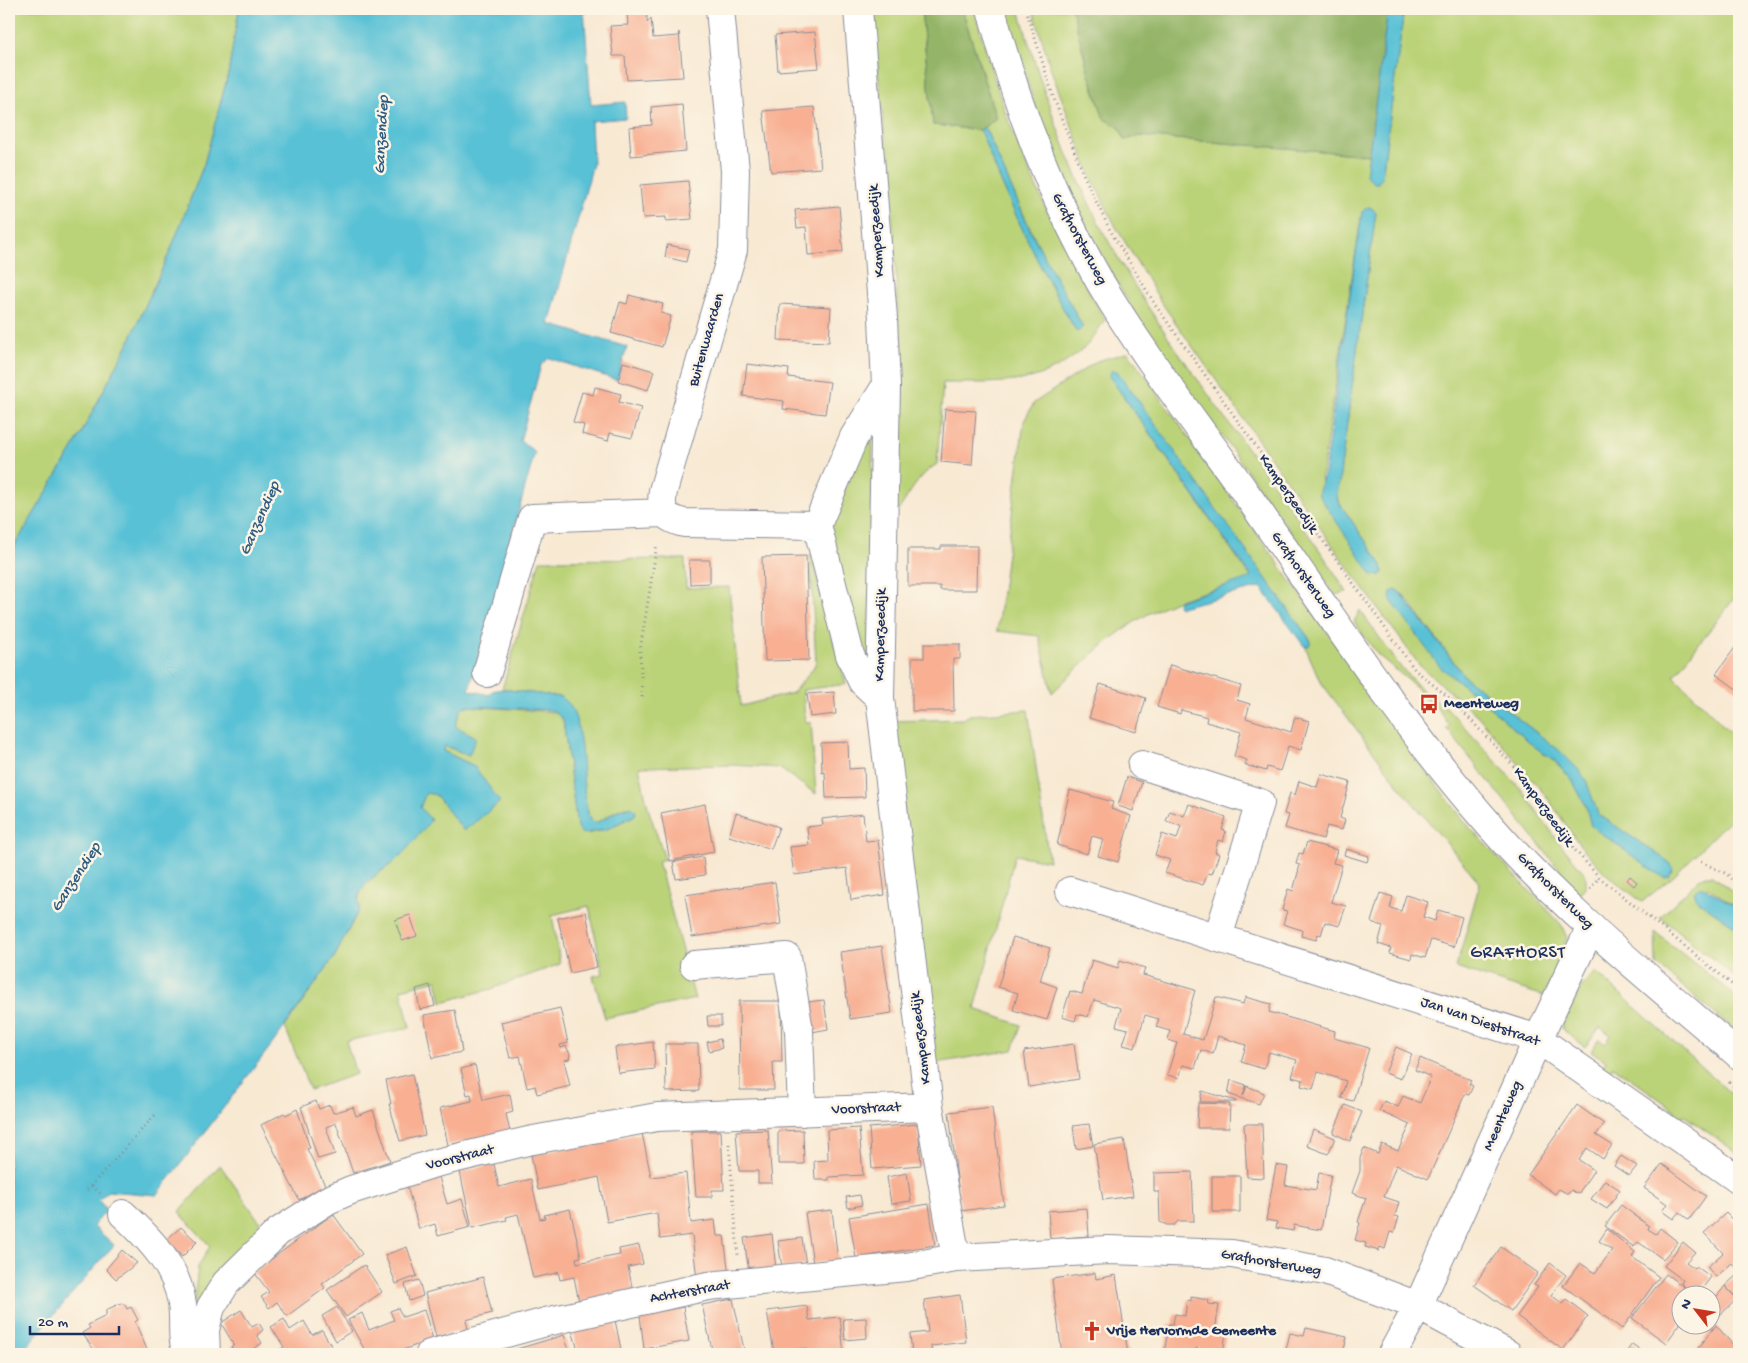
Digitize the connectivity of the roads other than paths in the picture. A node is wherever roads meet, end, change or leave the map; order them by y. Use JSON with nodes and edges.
{"nodes":[{"id":1,"x":720,"y":9,"type":"edge"},
{"id":2,"x":858,"y":9,"type":"edge"},
{"id":3,"x":991,"y":9,"type":"edge"},
{"id":4,"x":886,"y":386,"type":"junction"},
{"id":5,"x":664,"y":513,"type":"junction"},
{"id":6,"x":817,"y":525,"type":"junction"},
{"id":7,"x":487,"y":673,"type":"dead end"},
{"id":8,"x":880,"y":698,"type":"junction"},
{"id":9,"x":1142,"y":766,"type":"dead end"},
{"id":10,"x":1070,"y":891,"type":"dead end"},
{"id":11,"x":1591,"y":928,"type":"junction"},
{"id":12,"x":1218,"y":937,"type":"junction"},
{"id":13,"x":694,"y":965,"type":"dead end"},
{"id":14,"x":1538,"y":1039,"type":"junction"},
{"id":15,"x":1739,"y":1055,"type":"edge"},
{"id":16,"x":930,"y":1107,"type":"junction"},
{"id":17,"x":802,"y":1112,"type":"junction"},
{"id":18,"x":1739,"y":1180,"type":"edge"},
{"id":19,"x":124,"y":1214,"type":"dead end"},
{"id":20,"x":956,"y":1258,"type":"junction"},
{"id":21,"x":1418,"y":1306,"type":"junction"},
{"id":22,"x":188,"y":1354,"type":"edge"},
{"id":23,"x":206,"y":1354,"type":"edge"},
{"id":24,"x":430,"y":1354,"type":"edge"},
{"id":25,"x":1392,"y":1354,"type":"edge"},
{"id":26,"x":1508,"y":1354,"type":"edge"}],
"edges":[{"from":1,"to":5,"type":"street","name":"Buitenwaarden"},
{"from":2,"to":4,"type":"street","name":"Kamperzeedijk"},
{"from":3,"to":11,"type":"street","name":"Grafhorsterweg"},
{"from":4,"to":6,"type":"street"},
{"from":4,"to":8,"type":"street","name":"Kamperzeedijk"},
{"from":5,"to":6,"type":"street"},
{"from":5,"to":7,"type":"street"},
{"from":6,"to":8,"type":"street"},
{"from":8,"to":16,"type":"street","name":"Kamperzeedijk"},
{"from":9,"to":12,"type":"street"},
{"from":10,"to":12,"type":"street","name":"Jan van Dieststraat"},
{"from":11,"to":14,"type":"street","name":"Meenteweg"},
{"from":11,"to":15,"type":"street","name":"Grafhorsterweg"},
{"from":12,"to":14,"type":"street","name":"Jan van Dieststraat"},
{"from":13,"to":17,"type":"street"},
{"from":14,"to":18,"type":"street","name":"Jan van Dieststraat"},
{"from":14,"to":21,"type":"street","name":"Meenteweg"},
{"from":16,"to":17,"type":"street","name":"Voorstraat"},
{"from":16,"to":20,"type":"street","name":"Kamperzeedijk"},
{"from":17,"to":23,"type":"street","name":"Voorstraat"},
{"from":19,"to":22,"type":"street"},
{"from":20,"to":21,"type":"street","name":"Grafhorsterweg"},
{"from":20,"to":24,"type":"street","name":"Achterstraat"},
{"from":21,"to":25,"type":"street","name":"Meenteweg"},
{"from":21,"to":26,"type":"street","name":"Grafhorsterweg"}]}
